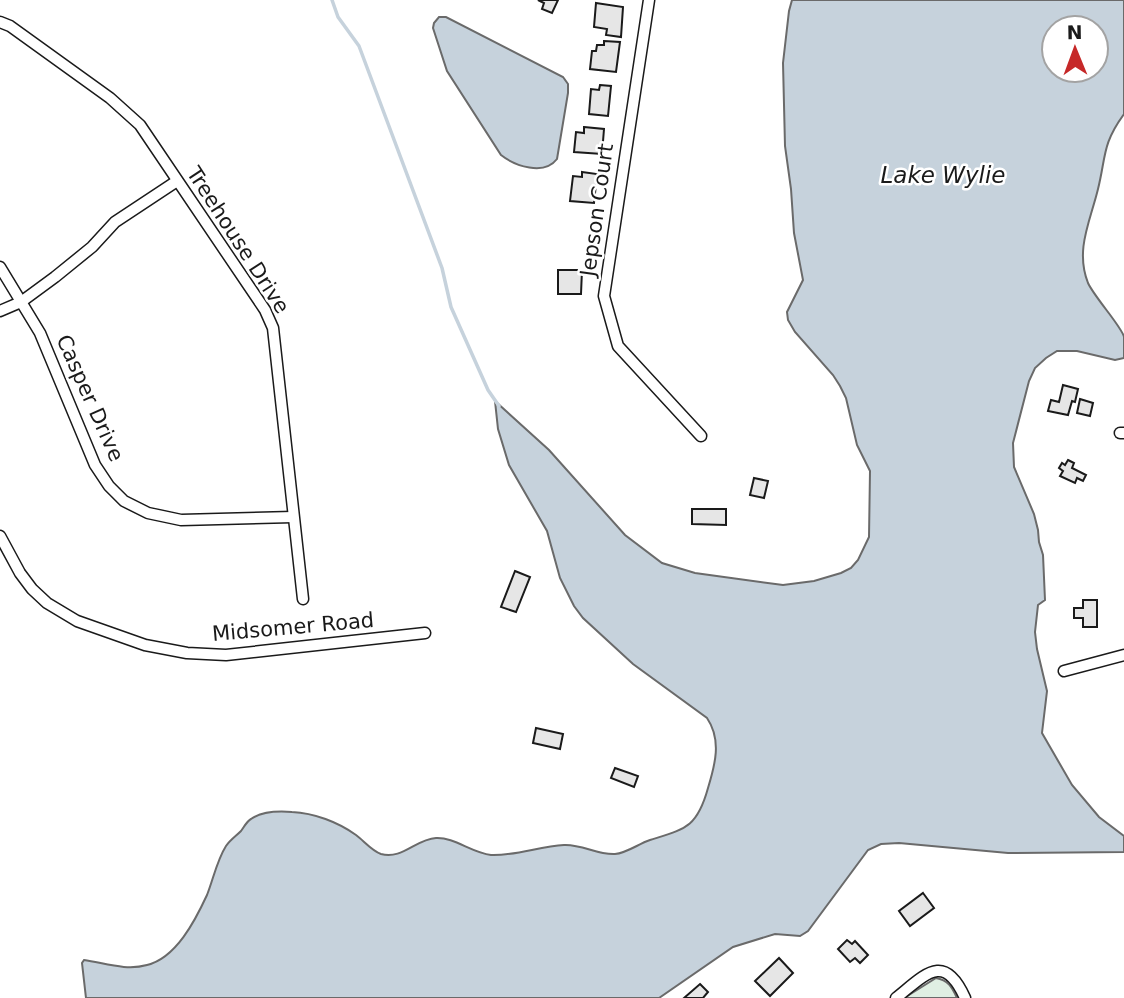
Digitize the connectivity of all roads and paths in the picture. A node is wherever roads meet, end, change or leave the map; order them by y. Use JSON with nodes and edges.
{"nodes":[{"id":1,"x":649,"y":0,"type":"edge"},
{"id":2,"x":0,"y":22,"type":"edge"},
{"id":3,"x":177,"y":181,"type":"junction"},
{"id":4,"x":0,"y":267,"type":"edge"},
{"id":5,"x":21,"y":302,"type":"junction"},
{"id":6,"x":0,"y":312,"type":"edge"},
{"id":7,"x":701,"y":436,"type":"dead end"},
{"id":8,"x":293,"y":517,"type":"junction"},
{"id":9,"x":0,"y":536,"type":"edge"},
{"id":10,"x":303,"y":599,"type":"dead end"},
{"id":11,"x":425,"y":634,"type":"dead end"},
{"id":12,"x":1124,"y":654,"type":"edge"},
{"id":13,"x":1063,"y":671,"type":"dead end"},
{"id":14,"x":896,"y":998,"type":"edge"},
{"id":15,"x":965,"y":998,"type":"edge"}],
"edges":[{"from":1,"to":7,"type":"street","name":"Jepson Court"},
{"from":2,"to":3,"type":"street","name":"Treehouse Drive"},
{"from":3,"to":5,"type":"street"},
{"from":3,"to":8,"type":"street","name":"Treehouse Drive"},
{"from":4,"to":5,"type":"street","name":"Casper Drive"},
{"from":5,"to":6,"type":"street"},
{"from":5,"to":8,"type":"street","name":"Casper Drive"},
{"from":8,"to":10,"type":"street","name":"Treehouse Drive"},
{"from":9,"to":11,"type":"street","name":"Midsomer Road"},
{"from":12,"to":13,"type":"street"},
{"from":14,"to":15,"type":"street"}]}
